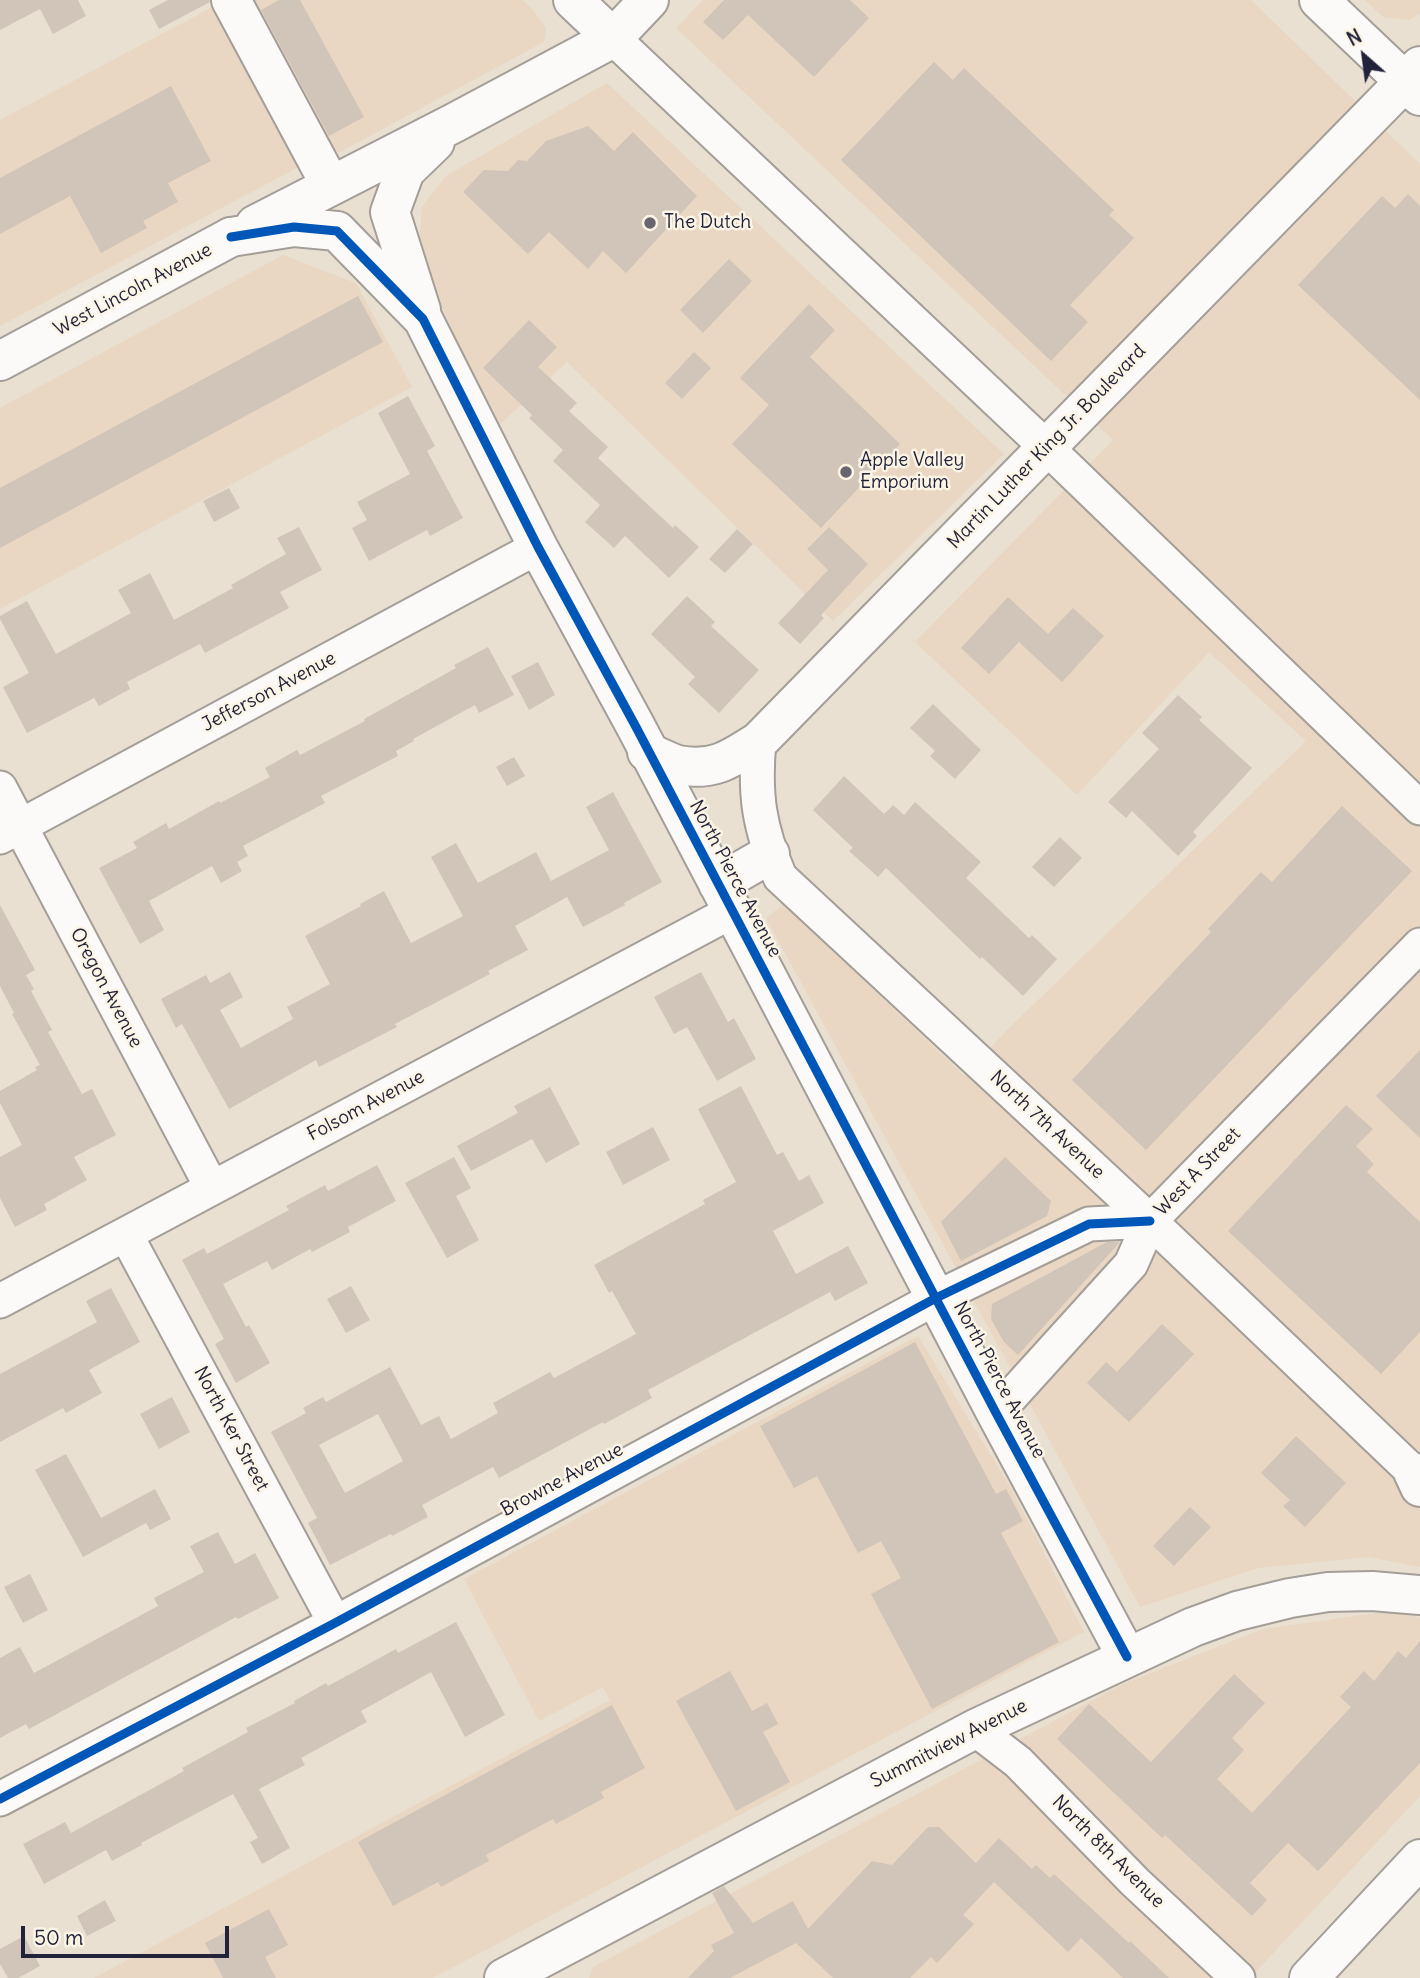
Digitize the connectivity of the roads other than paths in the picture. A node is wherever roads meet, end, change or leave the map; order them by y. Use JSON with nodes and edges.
{"nodes":[{"id":1,"x":230,"y":0,"type":"edge"},
{"id":2,"x":573,"y":0,"type":"edge"},
{"id":3,"x":649,"y":0,"type":"edge"},
{"id":4,"x":1319,"y":0,"type":"edge"},
{"id":5,"x":613,"y":38,"type":"junction"},
{"id":6,"x":1415,"y":81,"type":"edge"},
{"id":7,"x":454,"y":123,"type":"junction"},
{"id":8,"x":331,"y":186,"type":"junction"},
{"id":9,"x":231,"y":237,"type":"junction"},
{"id":10,"x":423,"y":319,"type":"junction"},
{"id":11,"x":0,"y":361,"type":"edge"},
{"id":12,"x":1046,"y":447,"type":"junction"},
{"id":13,"x":538,"y":547,"type":"junction"},
{"id":14,"x":759,"y":741,"type":"junction"},
{"id":15,"x":647,"y":752,"type":"junction"},
{"id":16,"x":0,"y":788,"type":"edge"},
{"id":17,"x":1420,"y":808,"type":"edge"},
{"id":18,"x":10,"y":832,"type":"edge"},
{"id":19,"x":770,"y":854,"type":"junction"},
{"id":20,"x":725,"y":898,"type":"junction"},
{"id":21,"x":1420,"y":945,"type":"edge"},
{"id":22,"x":212,"y":1188,"type":"junction"},
{"id":23,"x":1150,"y":1221,"type":"junction"},
{"id":24,"x":126,"y":1235,"type":"junction"},
{"id":25,"x":936,"y":1297,"type":"junction"},
{"id":26,"x":0,"y":1301,"type":"edge"},
{"id":27,"x":996,"y":1413,"type":"junction"},
{"id":28,"x":1418,"y":1479,"type":"edge"},
{"id":29,"x":1419,"y":1592,"type":"edge"},
{"id":30,"x":335,"y":1623,"type":"junction"},
{"id":31,"x":1127,"y":1657,"type":"junction"},
{"id":32,"x":975,"y":1729,"type":"junction"},
{"id":33,"x":0,"y":1799,"type":"edge"},
{"id":34,"x":1420,"y":1859,"type":"edge"},
{"id":35,"x":526,"y":1973,"type":"edge"},
{"id":36,"x":1238,"y":1978,"type":"edge"},
{"id":37,"x":1309,"y":1978,"type":"edge"}],
"edges":[{"from":1,"to":8,"type":"street"},
{"from":2,"to":5,"type":"street"},
{"from":3,"to":5,"type":"street","name":"West Lincoln Avenue"},
{"from":4,"to":6,"type":"street"},
{"from":5,"to":7,"type":"street","name":"West Lincoln Avenue"},
{"from":5,"to":12,"type":"street"},
{"from":6,"to":12,"type":"street","name":"Martin Luther King Jr. Boulevard"},
{"from":7,"to":8,"type":"street","name":"West Lincoln Avenue"},
{"from":7,"to":10,"type":"street","name":"West Lincoln Avenue"},
{"from":8,"to":9,"type":"street","name":"West Lincoln Avenue"},
{"from":9,"to":10,"type":"street","name":"North Pierce Avenue"},
{"from":9,"to":11,"type":"street","name":"West Lincoln Avenue"},
{"from":10,"to":13,"type":"street","name":"North Pierce Avenue"},
{"from":12,"to":14,"type":"street","name":"Martin Luther King Jr. Boulevard"},
{"from":12,"to":17,"type":"street"},
{"from":13,"to":15,"type":"street","name":"North Pierce Avenue"},
{"from":13,"to":18,"type":"street","name":"Jefferson Avenue"},
{"from":14,"to":15,"type":"street","name":"Martin Luther King Jr. Boulevard"},
{"from":14,"to":19,"type":"street","name":"North 7th Avenue"},
{"from":15,"to":20,"type":"street","name":"North Pierce Avenue"},
{"from":16,"to":18,"type":"street","name":"Oregon Avenue"},
{"from":18,"to":22,"type":"street","name":"Oregon Avenue"},
{"from":19,"to":20,"type":"street"},
{"from":19,"to":23,"type":"street","name":"North 7th Avenue"},
{"from":20,"to":22,"type":"street","name":"Folsom Avenue"},
{"from":20,"to":25,"type":"street","name":"North Pierce Avenue"},
{"from":21,"to":23,"type":"street","name":"West A Street"},
{"from":22,"to":24,"type":"street","name":"Folsom Avenue"},
{"from":23,"to":25,"type":"street","name":"Browne Avenue"},
{"from":23,"to":27,"type":"street","name":"West A Street"},
{"from":23,"to":28,"type":"street","name":"North 7th Avenue"},
{"from":24,"to":26,"type":"street","name":"Folsom Avenue"},
{"from":24,"to":30,"type":"street","name":"North Ker Street"},
{"from":25,"to":27,"type":"street","name":"North Pierce Avenue"},
{"from":25,"to":30,"type":"street","name":"Browne Avenue"},
{"from":27,"to":31,"type":"street","name":"North Pierce Avenue"},
{"from":29,"to":31,"type":"street","name":"Summitview Avenue"},
{"from":30,"to":33,"type":"street","name":"Browne Avenue"},
{"from":31,"to":32,"type":"street","name":"Summitview Avenue"},
{"from":32,"to":35,"type":"street","name":"Summitview Avenue"},
{"from":32,"to":36,"type":"street","name":"North 8th Avenue"},
{"from":34,"to":37,"type":"street"}]}
